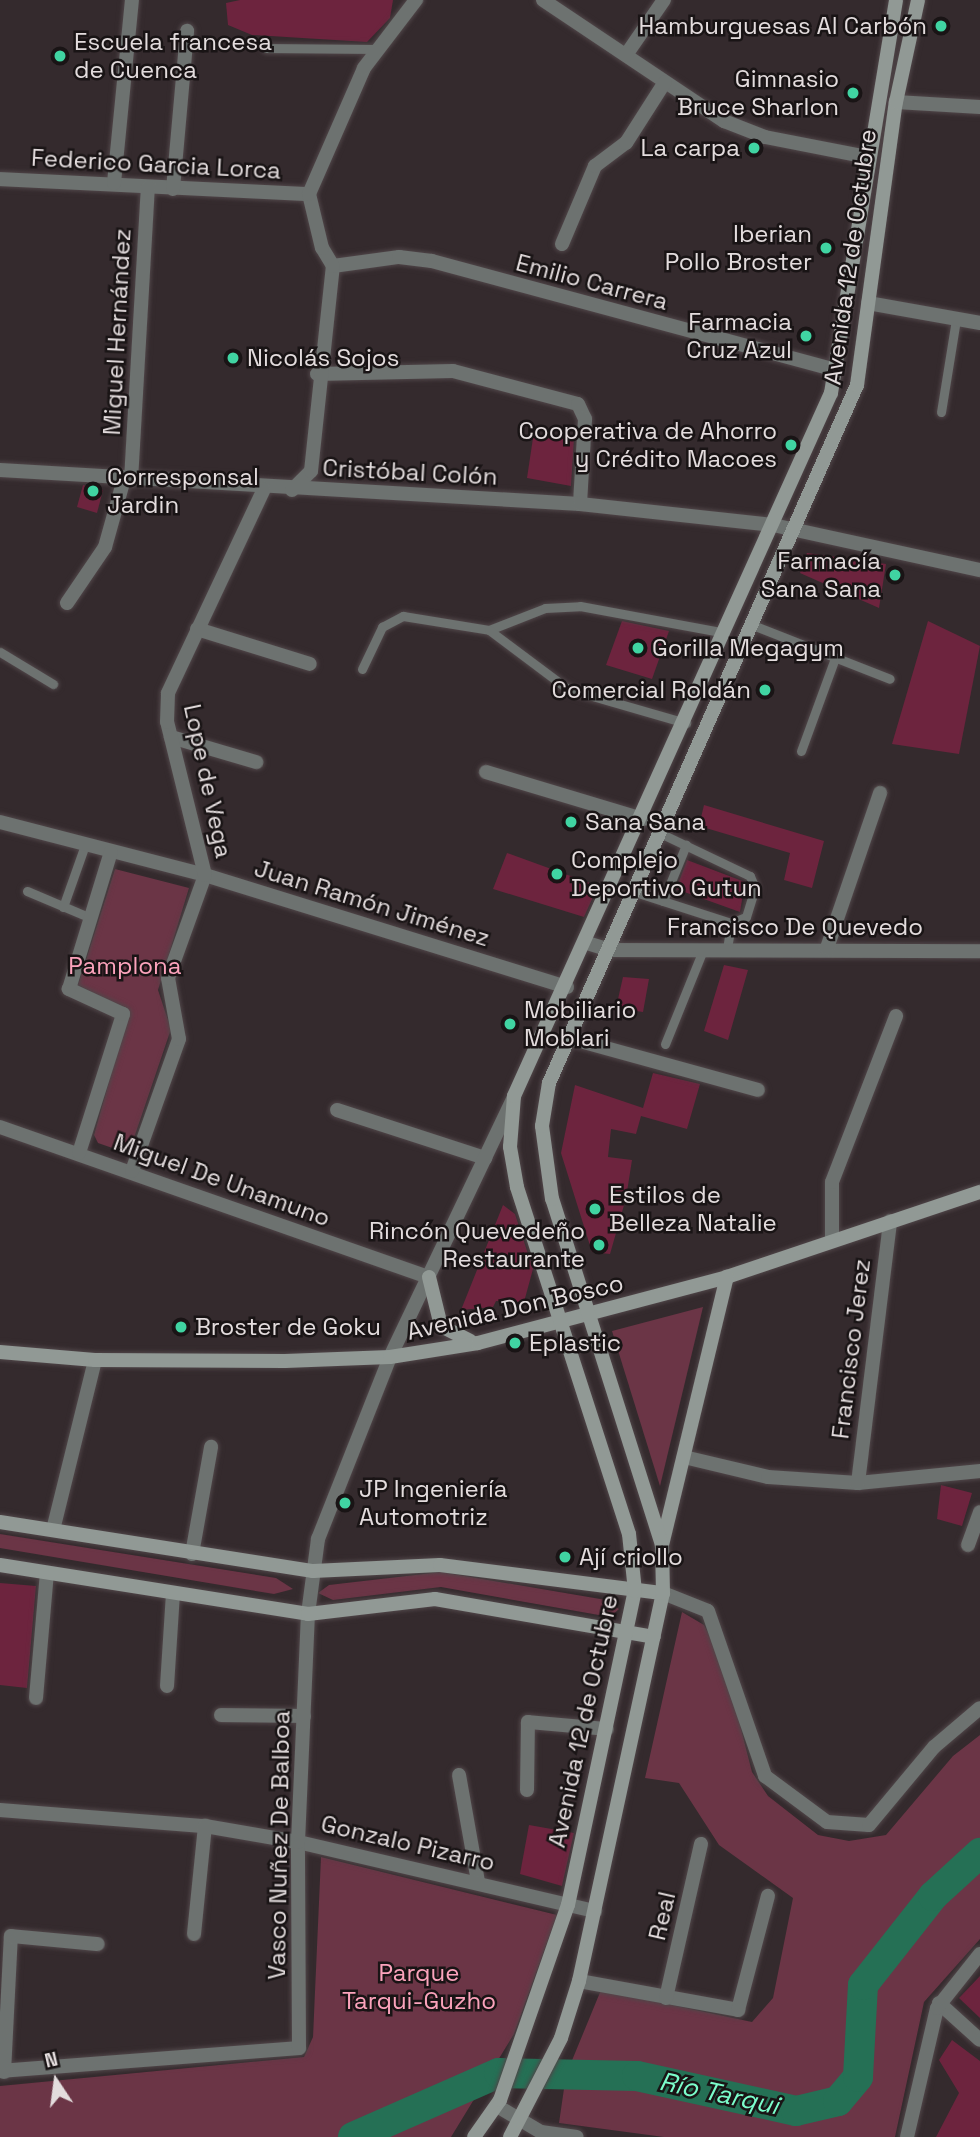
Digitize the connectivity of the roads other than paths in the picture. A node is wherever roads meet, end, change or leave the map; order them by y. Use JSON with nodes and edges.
{"nodes":[{"id":1,"x":132,"y":0,"type":"edge"},
{"id":2,"x":416,"y":0,"type":"edge"},
{"id":3,"x":543,"y":0,"type":"edge"},
{"id":4,"x":664,"y":0,"type":"edge"},
{"id":5,"x":896,"y":0,"type":"edge"},
{"id":6,"x":918,"y":0,"type":"edge"},
{"id":7,"x":187,"y":31,"type":"dead end"},
{"id":8,"x":266,"y":48,"type":"dead end"},
{"id":9,"x":374,"y":49,"type":"junction"},
{"id":10,"x":626,"y":55,"type":"junction"},
{"id":11,"x":665,"y":82,"type":"junction"},
{"id":12,"x":896,"y":102,"type":"junction"},
{"id":13,"x":980,"y":107,"type":"edge"},
{"id":14,"x":868,"y":157,"type":"junction"},
{"id":15,"x":0,"y":179,"type":"edge"},
{"id":16,"x":114,"y":183,"type":"junction"},
{"id":17,"x":149,"y":187,"type":"junction"},
{"id":18,"x":173,"y":189,"type":"junction"},
{"id":19,"x":309,"y":194,"type":"junction"},
{"id":20,"x":562,"y":244,"type":"dead end"},
{"id":21,"x":333,"y":266,"type":"junction"},
{"id":22,"x":868,"y":303,"type":"junction"},
{"id":23,"x":956,"y":319,"type":"junction"},
{"id":24,"x":980,"y":323,"type":"edge"},
{"id":25,"x":837,"y":370,"type":"junction"},
{"id":26,"x":317,"y":374,"type":"junction"},
{"id":27,"x":941,"y":412,"type":"dead end"},
{"id":28,"x":0,"y":470,"type":"edge"},
{"id":29,"x":128,"y":479,"type":"junction"},
{"id":30,"x":264,"y":489,"type":"junction"},
{"id":31,"x":292,"y":490,"type":"junction"},
{"id":32,"x":580,"y":504,"type":"junction"},
{"id":33,"x":773,"y":525,"type":"junction"},
{"id":34,"x":793,"y":529,"type":"junction"},
{"id":35,"x":980,"y":570,"type":"edge"},
{"id":36,"x":67,"y":603,"type":"dead end"},
{"id":37,"x":750,"y":624,"type":"junction"},
{"id":38,"x":197,"y":629,"type":"junction"},
{"id":39,"x":489,"y":630,"type":"junction"},
{"id":40,"x":725,"y":633,"type":"junction"},
{"id":41,"x":0,"y":652,"type":"edge"},
{"id":42,"x":835,"y":658,"type":"junction"},
{"id":43,"x":310,"y":664,"type":"dead end"},
{"id":44,"x":362,"y":669,"type":"dead end"},
{"id":45,"x":890,"y":680,"type":"dead end"},
{"id":46,"x":53,"y":684,"type":"dead end"},
{"id":47,"x":686,"y":723,"type":"junction"},
{"id":48,"x":171,"y":737,"type":"junction"},
{"id":49,"x":801,"y":751,"type":"dead end"},
{"id":50,"x":256,"y":762,"type":"dead end"},
{"id":51,"x":486,"y":772,"type":"dead end"},
{"id":52,"x":880,"y":793,"type":"dead end"},
{"id":53,"x":643,"y":819,"type":"junction"},
{"id":54,"x":0,"y":822,"type":"edge"},
{"id":55,"x":660,"y":833,"type":"junction"},
{"id":56,"x":85,"y":845,"type":"junction"},
{"id":57,"x":686,"y":845,"type":"junction"},
{"id":58,"x":111,"y":852,"type":"junction"},
{"id":59,"x":205,"y":875,"type":"junction"},
{"id":60,"x":27,"y":891,"type":"dead end"},
{"id":61,"x":635,"y":892,"type":"junction"},
{"id":62,"x":663,"y":901,"type":"junction"},
{"id":63,"x":64,"y":907,"type":"junction"},
{"id":64,"x":91,"y":918,"type":"junction"},
{"id":65,"x":732,"y":923,"type":"junction"},
{"id":66,"x":587,"y":943,"type":"junction"},
{"id":67,"x":827,"y":948,"type":"junction"},
{"id":68,"x":727,"y":949,"type":"junction"},
{"id":69,"x":610,"y":950,"type":"junction"},
{"id":70,"x":703,"y":950,"type":"junction"},
{"id":71,"x":980,"y":951,"type":"edge"},
{"id":72,"x":567,"y":987,"type":"junction"},
{"id":73,"x":896,"y":1016,"type":"dead end"},
{"id":74,"x":566,"y":1037,"type":"junction"},
{"id":75,"x":665,"y":1044,"type":"dead end"},
{"id":76,"x":758,"y":1090,"type":"dead end"},
{"id":77,"x":514,"y":1096,"type":"junction"},
{"id":78,"x":337,"y":1110,"type":"dead end"},
{"id":79,"x":0,"y":1127,"type":"edge"},
{"id":80,"x":79,"y":1153,"type":"junction"},
{"id":81,"x":485,"y":1158,"type":"junction"},
{"id":82,"x":132,"y":1171,"type":"junction"},
{"id":83,"x":980,"y":1192,"type":"edge"},
{"id":84,"x":890,"y":1221,"type":"junction"},
{"id":85,"x":831,"y":1241,"type":"junction"},
{"id":86,"x":429,"y":1277,"type":"junction"},
{"id":87,"x":727,"y":1277,"type":"junction"},
{"id":88,"x":591,"y":1313,"type":"junction"},
{"id":89,"x":559,"y":1321,"type":"junction"},
{"id":90,"x":478,"y":1343,"type":"junction"},
{"id":91,"x":0,"y":1352,"type":"edge"},
{"id":92,"x":390,"y":1357,"type":"junction"},
{"id":93,"x":95,"y":1360,"type":"junction"},
{"id":94,"x":211,"y":1447,"type":"dead end"},
{"id":95,"x":684,"y":1457,"type":"junction"},
{"id":96,"x":980,"y":1471,"type":"edge"},
{"id":97,"x":858,"y":1483,"type":"junction"},
{"id":98,"x":980,"y":1512,"type":"edge"},
{"id":99,"x":0,"y":1522,"type":"edge"},
{"id":100,"x":53,"y":1530,"type":"junction"},
{"id":101,"x":663,"y":1545,"type":"junction"},
{"id":102,"x":968,"y":1545,"type":"dead end"},
{"id":103,"x":192,"y":1554,"type":"junction"},
{"id":104,"x":0,"y":1565,"type":"edge"},
{"id":105,"x":313,"y":1571,"type":"junction"},
{"id":106,"x":47,"y":1573,"type":"junction"},
{"id":107,"x":635,"y":1591,"type":"junction"},
{"id":108,"x":173,"y":1593,"type":"junction"},
{"id":109,"x":663,"y":1593,"type":"junction"},
{"id":110,"x":308,"y":1614,"type":"junction"},
{"id":111,"x":628,"y":1633,"type":"junction"},
{"id":112,"x":654,"y":1637,"type":"junction"},
{"id":113,"x":167,"y":1686,"type":"dead end"},
{"id":114,"x":36,"y":1698,"type":"dead end"},
{"id":115,"x":980,"y":1708,"type":"edge"},
{"id":116,"x":221,"y":1715,"type":"dead end"},
{"id":117,"x":304,"y":1716,"type":"junction"},
{"id":118,"x":607,"y":1729,"type":"junction"},
{"id":119,"x":459,"y":1776,"type":"dead end"},
{"id":120,"x":527,"y":1790,"type":"dead end"},
{"id":121,"x":0,"y":1810,"type":"edge"},
{"id":122,"x":205,"y":1826,"type":"junction"},
{"id":123,"x":298,"y":1842,"type":"junction"},
{"id":124,"x":701,"y":1844,"type":"dead end"},
{"id":125,"x":478,"y":1881,"type":"junction"},
{"id":126,"x":768,"y":1896,"type":"dead end"},
{"id":127,"x":568,"y":1905,"type":"junction"},
{"id":128,"x":594,"y":1911,"type":"junction"},
{"id":129,"x":194,"y":1934,"type":"dead end"},
{"id":130,"x":98,"y":1944,"type":"dead end"},
{"id":131,"x":980,"y":1954,"type":"edge"},
{"id":132,"x":5,"y":1972,"type":"edge"},
{"id":133,"x":579,"y":1982,"type":"junction"},
{"id":134,"x":666,"y":1998,"type":"junction"},
{"id":135,"x":939,"y":2003,"type":"junction"},
{"id":136,"x":980,"y":2040,"type":"edge"},
{"id":137,"x":2,"y":2071,"type":"edge"},
{"id":138,"x":499,"y":2103,"type":"junction"},
{"id":139,"x":526,"y":2125,"type":"edge"},
{"id":140,"x":474,"y":2137,"type":"edge"},
{"id":141,"x":510,"y":2137,"type":"edge"},
{"id":142,"x":577,"y":2137,"type":"edge"},
{"id":143,"x":907,"y":2137,"type":"edge"}],
"edges":[{"from":1,"to":16,"type":"street"},
{"from":2,"to":9,"type":"street"},
{"from":3,"to":10,"type":"street"},
{"from":4,"to":10,"type":"street"},
{"from":5,"to":14,"type":"main road","name":"Avenida 12 de Octubre"},
{"from":6,"to":12,"type":"main road","name":"Avenida 12 de Octubre"},
{"from":7,"to":18,"type":"street"},
{"from":8,"to":9,"type":"lane"},
{"from":9,"to":19,"type":"street"},
{"from":10,"to":11,"type":"street"},
{"from":11,"to":14,"type":"street"},
{"from":11,"to":20,"type":"street"},
{"from":12,"to":13,"type":"street"},
{"from":12,"to":22,"type":"main road","name":"Avenida 12 de Octubre"},
{"from":14,"to":25,"type":"main road","name":"Avenida 12 de Octubre"},
{"from":15,"to":16,"type":"street","name":"Federico Garcia Lorca"},
{"from":16,"to":17,"type":"street","name":"Federico Garcia Lorca"},
{"from":17,"to":18,"type":"street","name":"Federico Garcia Lorca"},
{"from":17,"to":29,"type":"street","name":"Miguel Hernández"},
{"from":18,"to":19,"type":"street","name":"Federico Garcia Lorca"},
{"from":19,"to":21,"type":"street"},
{"from":21,"to":25,"type":"street","name":"Emilio Carrera"},
{"from":21,"to":26,"type":"street"},
{"from":22,"to":23,"type":"street"},
{"from":22,"to":34,"type":"main road","name":"Avenida 12 de Octubre"},
{"from":23,"to":24,"type":"street"},
{"from":23,"to":27,"type":"lane"},
{"from":25,"to":33,"type":"main road","name":"Avenida 12 de Octubre"},
{"from":26,"to":31,"type":"street"},
{"from":26,"to":32,"type":"street"},
{"from":28,"to":29,"type":"street","name":"Cristóbal Colón"},
{"from":29,"to":30,"type":"street","name":"Cristóbal Colón"},
{"from":29,"to":36,"type":"street","name":"Miguel Hernández"},
{"from":30,"to":31,"type":"street","name":"Cristóbal Colón"},
{"from":30,"to":38,"type":"street","name":"Lope de Vega"},
{"from":31,"to":32,"type":"street","name":"Cristóbal Colón"},
{"from":32,"to":33,"type":"street","name":"Cristóbal Colón"},
{"from":33,"to":34,"type":"street","name":"Cristóbal Colón"},
{"from":33,"to":40,"type":"main road","name":"Avenida 12 de Octubre"},
{"from":34,"to":35,"type":"street","name":"Cristóbal Colón"},
{"from":34,"to":37,"type":"main road","name":"Avenida 12 de Octubre"},
{"from":37,"to":42,"type":"lane"},
{"from":37,"to":55,"type":"main road","name":"Avenida 12 de Octubre"},
{"from":38,"to":43,"type":"street"},
{"from":38,"to":48,"type":"street","name":"Lope de Vega"},
{"from":39,"to":40,"type":"lane"},
{"from":39,"to":44,"type":"lane"},
{"from":39,"to":47,"type":"lane"},
{"from":40,"to":47,"type":"main road","name":"Avenida 12 de Octubre"},
{"from":41,"to":46,"type":"lane"},
{"from":42,"to":45,"type":"lane"},
{"from":42,"to":49,"type":"lane"},
{"from":47,"to":53,"type":"main road","name":"Avenida 12 de Octubre"},
{"from":48,"to":50,"type":"street"},
{"from":48,"to":59,"type":"street","name":"Lope de Vega"},
{"from":51,"to":53,"type":"street"},
{"from":52,"to":67,"type":"street"},
{"from":53,"to":66,"type":"main road","name":"Avenida 12 de Octubre"},
{"from":54,"to":56,"type":"street","name":"Juan Ramón Jiménez"},
{"from":55,"to":57,"type":"lane"},
{"from":55,"to":61,"type":"main road","name":"Avenida 12 de Octubre"},
{"from":56,"to":58,"type":"street","name":"Juan Ramón Jiménez"},
{"from":56,"to":63,"type":"lane"},
{"from":57,"to":62,"type":"lane"},
{"from":57,"to":65,"type":"lane"},
{"from":58,"to":59,"type":"street","name":"Juan Ramón Jiménez"},
{"from":58,"to":64,"type":"street"},
{"from":59,"to":72,"type":"street","name":"Juan Ramón Jiménez"},
{"from":59,"to":82,"type":"street","name":"Lope de Vega"},
{"from":60,"to":63,"type":"lane"},
{"from":61,"to":62,"type":"lane"},
{"from":61,"to":69,"type":"main road","name":"Avenida 12 de Octubre"},
{"from":62,"to":65,"type":"lane"},
{"from":63,"to":64,"type":"lane"},
{"from":64,"to":80,"type":"street"},
{"from":65,"to":68,"type":"lane"},
{"from":66,"to":69,"type":"street","name":"Francisco De Quevedo"},
{"from":66,"to":72,"type":"main road","name":"Avenida 12 de Octubre"},
{"from":67,"to":68,"type":"street","name":"Francisco De Quevedo"},
{"from":67,"to":71,"type":"street","name":"Francisco De Quevedo"},
{"from":68,"to":70,"type":"street","name":"Francisco De Quevedo"},
{"from":69,"to":70,"type":"street","name":"Francisco De Quevedo"},
{"from":69,"to":74,"type":"main road","name":"Avenida 12 de Octubre"},
{"from":70,"to":75,"type":"lane"},
{"from":72,"to":77,"type":"main road","name":"Avenida 12 de Octubre"},
{"from":73,"to":85,"type":"street"},
{"from":74,"to":76,"type":"street"},
{"from":74,"to":88,"type":"main road","name":"Avenida 12 de Octubre"},
{"from":77,"to":81,"type":"street","name":"Vasco Nuñez De Balboa"},
{"from":77,"to":89,"type":"main road","name":"Avenida 12 de Octubre"},
{"from":78,"to":81,"type":"street"},
{"from":79,"to":80,"type":"street","name":"Miguel De Unamuno"},
{"from":80,"to":82,"type":"street","name":"Miguel De Unamuno"},
{"from":81,"to":86,"type":"street","name":"Vasco Nuñez De Balboa"},
{"from":82,"to":86,"type":"street","name":"Miguel De Unamuno"},
{"from":83,"to":84,"type":"main road","name":"Avenida Don Bosco"},
{"from":84,"to":85,"type":"main road","name":"Avenida Don Bosco"},
{"from":84,"to":97,"type":"street","name":"Francisco Jerez"},
{"from":85,"to":87,"type":"main road","name":"Avenida Don Bosco"},
{"from":86,"to":90,"type":"main road"},
{"from":86,"to":92,"type":"street","name":"Vasco Nuñez De Balboa"},
{"from":87,"to":88,"type":"main road","name":"Avenida Don Bosco"},
{"from":87,"to":95,"type":"main road"},
{"from":88,"to":89,"type":"main road","name":"Avenida Don Bosco"},
{"from":88,"to":101,"type":"main road","name":"Avenida 12 de Octubre"},
{"from":89,"to":90,"type":"main road","name":"Avenida Don Bosco"},
{"from":89,"to":107,"type":"main road","name":"Avenida 12 de Octubre"},
{"from":90,"to":92,"type":"main road","name":"Avenida Don Bosco"},
{"from":91,"to":93,"type":"main road","name":"Avenida Don Bosco"},
{"from":92,"to":93,"type":"main road","name":"Avenida Don Bosco"},
{"from":92,"to":105,"type":"street","name":"Vasco Nuñez De Balboa"},
{"from":93,"to":100,"type":"street"},
{"from":94,"to":103,"type":"street"},
{"from":95,"to":97,"type":"street"},
{"from":95,"to":101,"type":"main road"},
{"from":96,"to":97,"type":"street"},
{"from":98,"to":102,"type":"street"},
{"from":99,"to":100,"type":"main road"},
{"from":100,"to":103,"type":"main road"},
{"from":101,"to":109,"type":"main road","name":"Avenida 12 de Octubre"},
{"from":103,"to":105,"type":"main road"},
{"from":104,"to":106,"type":"main road"},
{"from":105,"to":107,"type":"main road"},
{"from":105,"to":110,"type":"street","name":"Vasco Nuñez De Balboa"},
{"from":106,"to":108,"type":"main road"},
{"from":106,"to":114,"type":"street"},
{"from":107,"to":109,"type":"main road"},
{"from":107,"to":111,"type":"main road","name":"Avenida 12 de Octubre"},
{"from":108,"to":110,"type":"main road"},
{"from":108,"to":113,"type":"street"},
{"from":109,"to":112,"type":"main road","name":"Avenida 12 de Octubre"},
{"from":109,"to":115,"type":"street"},
{"from":110,"to":111,"type":"main road"},
{"from":110,"to":117,"type":"street","name":"Vasco Nuñez De Balboa"},
{"from":111,"to":112,"type":"main road"},
{"from":111,"to":118,"type":"main road","name":"Avenida 12 de Octubre"},
{"from":112,"to":128,"type":"main road","name":"Avenida 12 de Octubre"},
{"from":116,"to":117,"type":"street"},
{"from":117,"to":123,"type":"street","name":"Vasco Nuñez De Balboa"},
{"from":118,"to":120,"type":"street"},
{"from":118,"to":127,"type":"main road","name":"Avenida 12 de Octubre"},
{"from":119,"to":125,"type":"street"},
{"from":121,"to":122,"type":"street","name":"Gonzalo Pizarro"},
{"from":122,"to":123,"type":"street","name":"Gonzalo Pizarro"},
{"from":122,"to":129,"type":"street"},
{"from":123,"to":125,"type":"street","name":"Gonzalo Pizarro"},
{"from":123,"to":137,"type":"street","name":"Vasco Nuñez De Balboa"},
{"from":124,"to":134,"type":"street","name":"Real"},
{"from":125,"to":127,"type":"street","name":"Gonzalo Pizarro"},
{"from":126,"to":134,"type":"street"},
{"from":127,"to":128,"type":"street","name":"Gonzalo Pizarro"},
{"from":127,"to":138,"type":"main road","name":"Avenida 12 de Octubre"},
{"from":128,"to":133,"type":"main road","name":"Avenida 12 de Octubre"},
{"from":130,"to":132,"type":"street"},
{"from":131,"to":135,"type":"street"},
{"from":132,"to":137,"type":"street"},
{"from":133,"to":134,"type":"street"},
{"from":133,"to":139,"type":"main road","name":"Avenida 12 de Octubre"},
{"from":135,"to":136,"type":"street"},
{"from":135,"to":143,"type":"street"},
{"from":138,"to":139,"type":"street"},
{"from":138,"to":140,"type":"main road","name":"Avenida 12 de Octubre"},
{"from":139,"to":141,"type":"main road","name":"Avenida 12 de Octubre"},
{"from":139,"to":142,"type":"street"}]}
